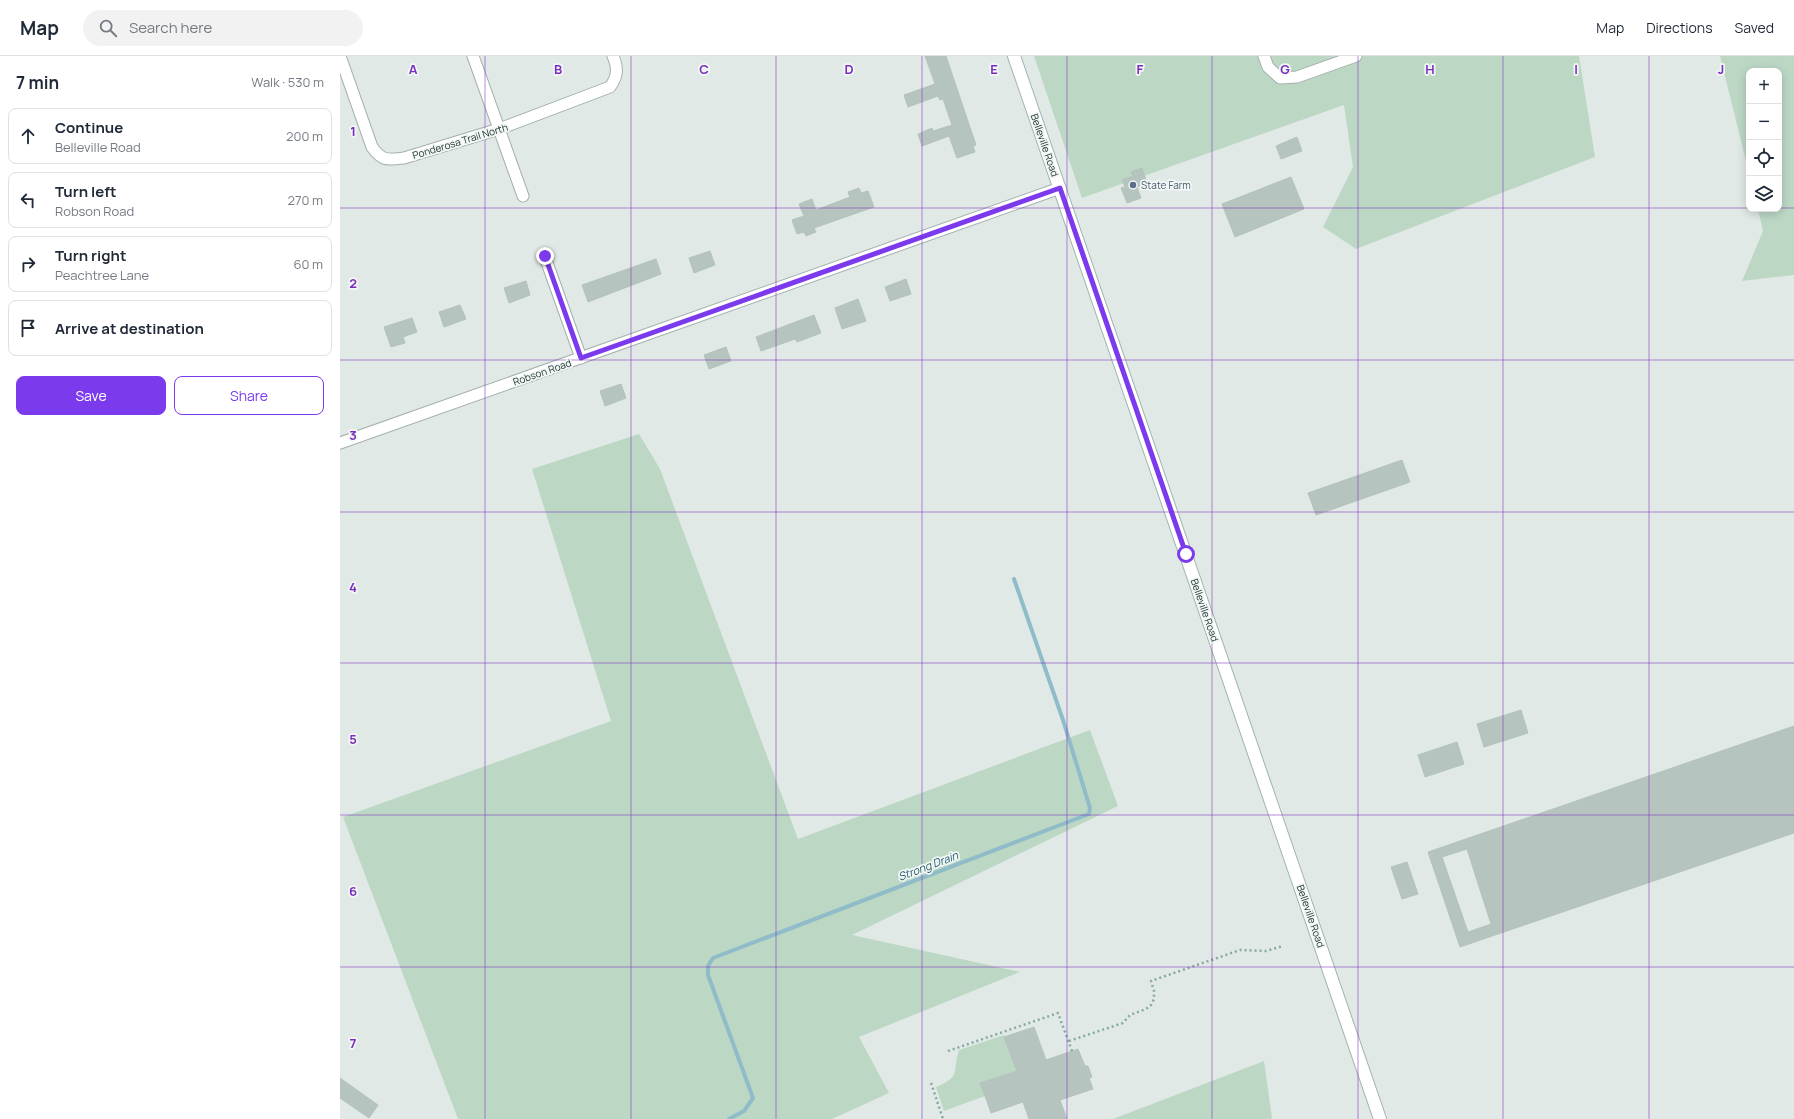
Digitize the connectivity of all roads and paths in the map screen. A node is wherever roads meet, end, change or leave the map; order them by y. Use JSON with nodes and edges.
{"nodes":[{"id":1,"x":340,"y":56,"type":"edge"},
{"id":2,"x":474,"y":56,"type":"edge"},
{"id":3,"x":614,"y":56,"type":"edge"},
{"id":4,"x":1014,"y":56,"type":"edge"},
{"id":5,"x":1264,"y":56,"type":"edge"},
{"id":6,"x":1356,"y":56,"type":"edge"},
{"id":7,"x":499,"y":129,"type":"junction"},
{"id":8,"x":1060,"y":188,"type":"junction"},
{"id":9,"x":523,"y":196,"type":"dead end"},
{"id":10,"x":545,"y":256,"type":"dead end"},
{"id":11,"x":581,"y":358,"type":"junction"},
{"id":12,"x":340,"y":443,"type":"edge"},
{"id":13,"x":1284,"y":946,"type":"dead end"},
{"id":14,"x":1069,"y":1041,"type":"junction"},
{"id":15,"x":948,"y":1051,"type":"dead end"},
{"id":16,"x":1072,"y":1051,"type":"dead end"},
{"id":17,"x":931,"y":1083,"type":"dead end"},
{"id":18,"x":943,"y":1119,"type":"edge"},
{"id":19,"x":1380,"y":1119,"type":"edge"}],
"edges":[{"from":1,"to":7,"type":"street","name":"Ponderosa Trail North"},
{"from":2,"to":7,"type":"street"},
{"from":3,"to":7,"type":"street","name":"Ponderosa Trail North"},
{"from":4,"to":8,"type":"main road","name":"Belleville Road"},
{"from":5,"to":6,"type":"street"},
{"from":7,"to":9,"type":"street"},
{"from":8,"to":11,"type":"street","name":"Robson Road"},
{"from":8,"to":19,"type":"main road","name":"Belleville Road"},
{"from":10,"to":11,"type":"street"},
{"from":11,"to":12,"type":"street","name":"Robson Road"},
{"from":13,"to":14,"type":"path"},
{"from":14,"to":15,"type":"path"},
{"from":14,"to":16,"type":"path"},
{"from":17,"to":18,"type":"path"}]}
